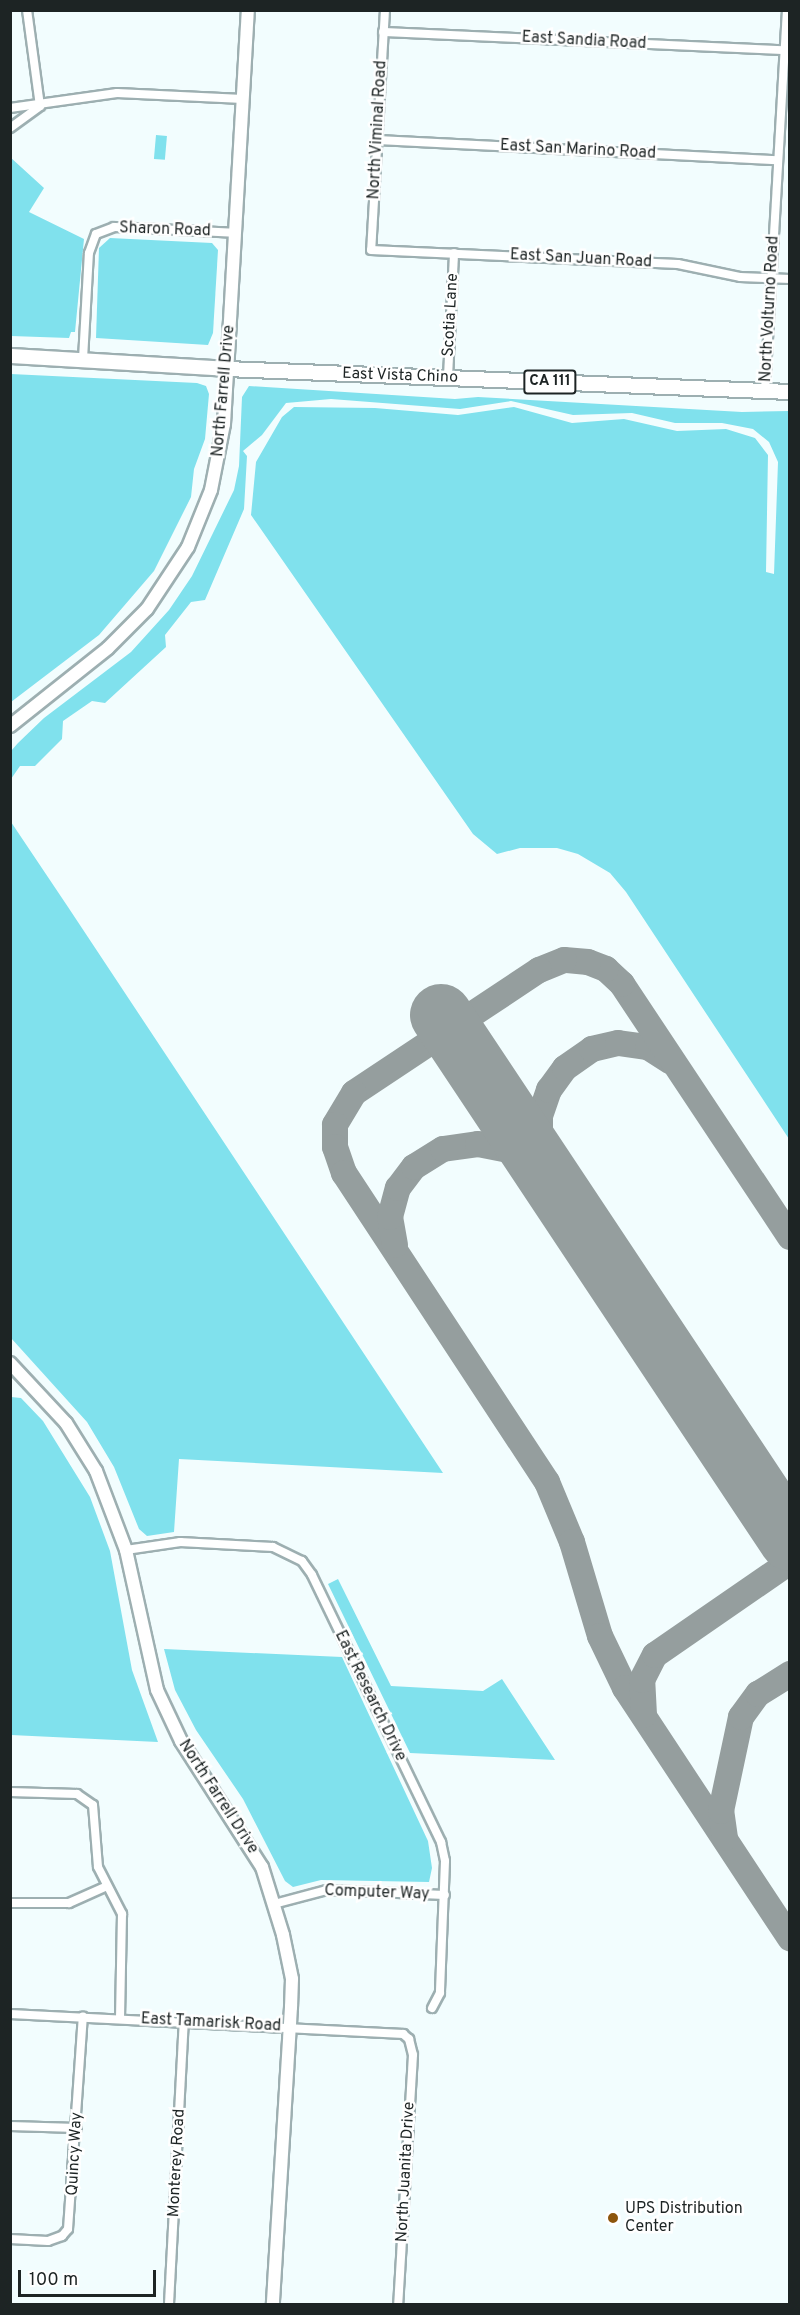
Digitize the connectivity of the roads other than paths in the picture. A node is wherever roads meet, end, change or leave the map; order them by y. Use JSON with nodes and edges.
{"nodes":[{"id":1,"x":27,"y":10,"type":"edge"},
{"id":2,"x":248,"y":10,"type":"edge"},
{"id":3,"x":385,"y":10,"type":"edge"},
{"id":4,"x":787,"y":10,"type":"edge"},
{"id":5,"x":383,"y":32,"type":"junction"},
{"id":6,"x":784,"y":50,"type":"junction"},
{"id":7,"x":243,"y":99,"type":"junction"},
{"id":8,"x":40,"y":106,"type":"junction"},
{"id":9,"x":10,"y":108,"type":"edge"},
{"id":10,"x":10,"y":128,"type":"edge"},
{"id":11,"x":377,"y":140,"type":"junction"},
{"id":12,"x":778,"y":160,"type":"junction"},
{"id":13,"x":235,"y":233,"type":"junction"},
{"id":14,"x":371,"y":250,"type":"joint"},
{"id":15,"x":454,"y":252,"type":"junction"},
{"id":16,"x":771,"y":278,"type":"junction"},
{"id":17,"x":789,"y":279,"type":"edge"},
{"id":18,"x":10,"y":356,"type":"edge"},
{"id":19,"x":83,"y":359,"type":"junction"},
{"id":20,"x":227,"y":369,"type":"junction"},
{"id":21,"x":448,"y":377,"type":"junction"},
{"id":22,"x":765,"y":391,"type":"junction"},
{"id":23,"x":789,"y":392,"type":"edge"},
{"id":24,"x":10,"y":726,"type":"edge"},
{"id":25,"x":12,"y":1369,"type":"edge"},
{"id":26,"x":126,"y":1550,"type":"junction"},
{"id":27,"x":10,"y":1792,"type":"edge"},
{"id":28,"x":105,"y":1887,"type":"junction"},
{"id":29,"x":445,"y":1895,"type":"junction"},
{"id":30,"x":10,"y":1903,"type":"edge"},
{"id":31,"x":274,"y":1904,"type":"junction"},
{"id":32,"x":432,"y":2008,"type":"dead end"},
{"id":33,"x":10,"y":2014,"type":"edge"},
{"id":34,"x":83,"y":2017,"type":"junction"},
{"id":35,"x":120,"y":2019,"type":"junction"},
{"id":36,"x":184,"y":2022,"type":"junction"},
{"id":37,"x":289,"y":2027,"type":"junction"},
{"id":38,"x":409,"y":2039,"type":"joint"},
{"id":39,"x":10,"y":2126,"type":"edge"},
{"id":40,"x":77,"y":2128,"type":"junction"},
{"id":41,"x":10,"y":2238,"type":"edge"},
{"id":42,"x":169,"y":2304,"type":"edge"},
{"id":43,"x":273,"y":2304,"type":"edge"},
{"id":44,"x":398,"y":2304,"type":"edge"}],
"edges":[{"from":1,"to":8,"type":"street"},
{"from":2,"to":7,"type":"street","name":"North Farrell Drive"},
{"from":3,"to":5,"type":"street","name":"North Viminal Road"},
{"from":4,"to":6,"type":"street","name":"North Volturno Road"},
{"from":5,"to":6,"type":"street","name":"East Sandia Road"},
{"from":5,"to":11,"type":"street","name":"North Viminal Road"},
{"from":6,"to":12,"type":"street","name":"North Volturno Road"},
{"from":7,"to":8,"type":"street"},
{"from":7,"to":13,"type":"street","name":"North Farrell Drive"},
{"from":8,"to":9,"type":"street"},
{"from":8,"to":10,"type":"street"},
{"from":11,"to":12,"type":"street","name":"East San Marino Road"},
{"from":11,"to":14,"type":"street","name":"North Viminal Road"},
{"from":12,"to":16,"type":"street","name":"North Volturno Road"},
{"from":13,"to":19,"type":"street","name":"Sharon Road"},
{"from":13,"to":20,"type":"street","name":"North Farrell Drive"},
{"from":14,"to":15,"type":"street","name":"East San Juan Road"},
{"from":15,"to":16,"type":"street","name":"East San Juan Road"},
{"from":15,"to":21,"type":"street","name":"Scotia Lane"},
{"from":16,"to":17,"type":"street","name":"East San Juan Road"},
{"from":16,"to":22,"type":"street","name":"North Volturno Road"},
{"from":18,"to":19,"type":"main road","name":"East Vista Chino","number":"CA 111"},
{"from":19,"to":20,"type":"main road","name":"East Vista Chino","number":"CA 111"},
{"from":20,"to":21,"type":"main road","name":"East Vista Chino","number":"CA 111"},
{"from":20,"to":24,"type":"street","name":"North Farrell Drive"},
{"from":21,"to":22,"type":"main road","name":"East Vista Chino","number":"CA 111"},
{"from":22,"to":23,"type":"main road","name":"East Vista Chino","number":"CA 111"},
{"from":25,"to":26,"type":"street","name":"North Farrell Drive"},
{"from":26,"to":29,"type":"street","name":"East Research Drive"},
{"from":26,"to":31,"type":"street","name":"North Farrell Drive"},
{"from":27,"to":28,"type":"street"},
{"from":28,"to":30,"type":"street"},
{"from":28,"to":35,"type":"street"},
{"from":29,"to":31,"type":"street","name":"Computer Way"},
{"from":29,"to":32,"type":"street","name":"East Research Drive"},
{"from":31,"to":37,"type":"street","name":"North Farrell Drive"},
{"from":33,"to":34,"type":"street","name":"East Tamarisk Road"},
{"from":34,"to":35,"type":"street","name":"East Tamarisk Road"},
{"from":34,"to":40,"type":"street","name":"Quincy Way"},
{"from":35,"to":36,"type":"street","name":"East Tamarisk Road"},
{"from":36,"to":37,"type":"street","name":"East Tamarisk Road"},
{"from":36,"to":42,"type":"street","name":"Monterey Road"},
{"from":37,"to":38,"type":"street","name":"East Tamarisk Road"},
{"from":37,"to":43,"type":"street","name":"North Farrell Drive"},
{"from":38,"to":44,"type":"street","name":"North Juanita Drive"},
{"from":39,"to":40,"type":"street"},
{"from":40,"to":41,"type":"street","name":"Quincy Way"}]}
